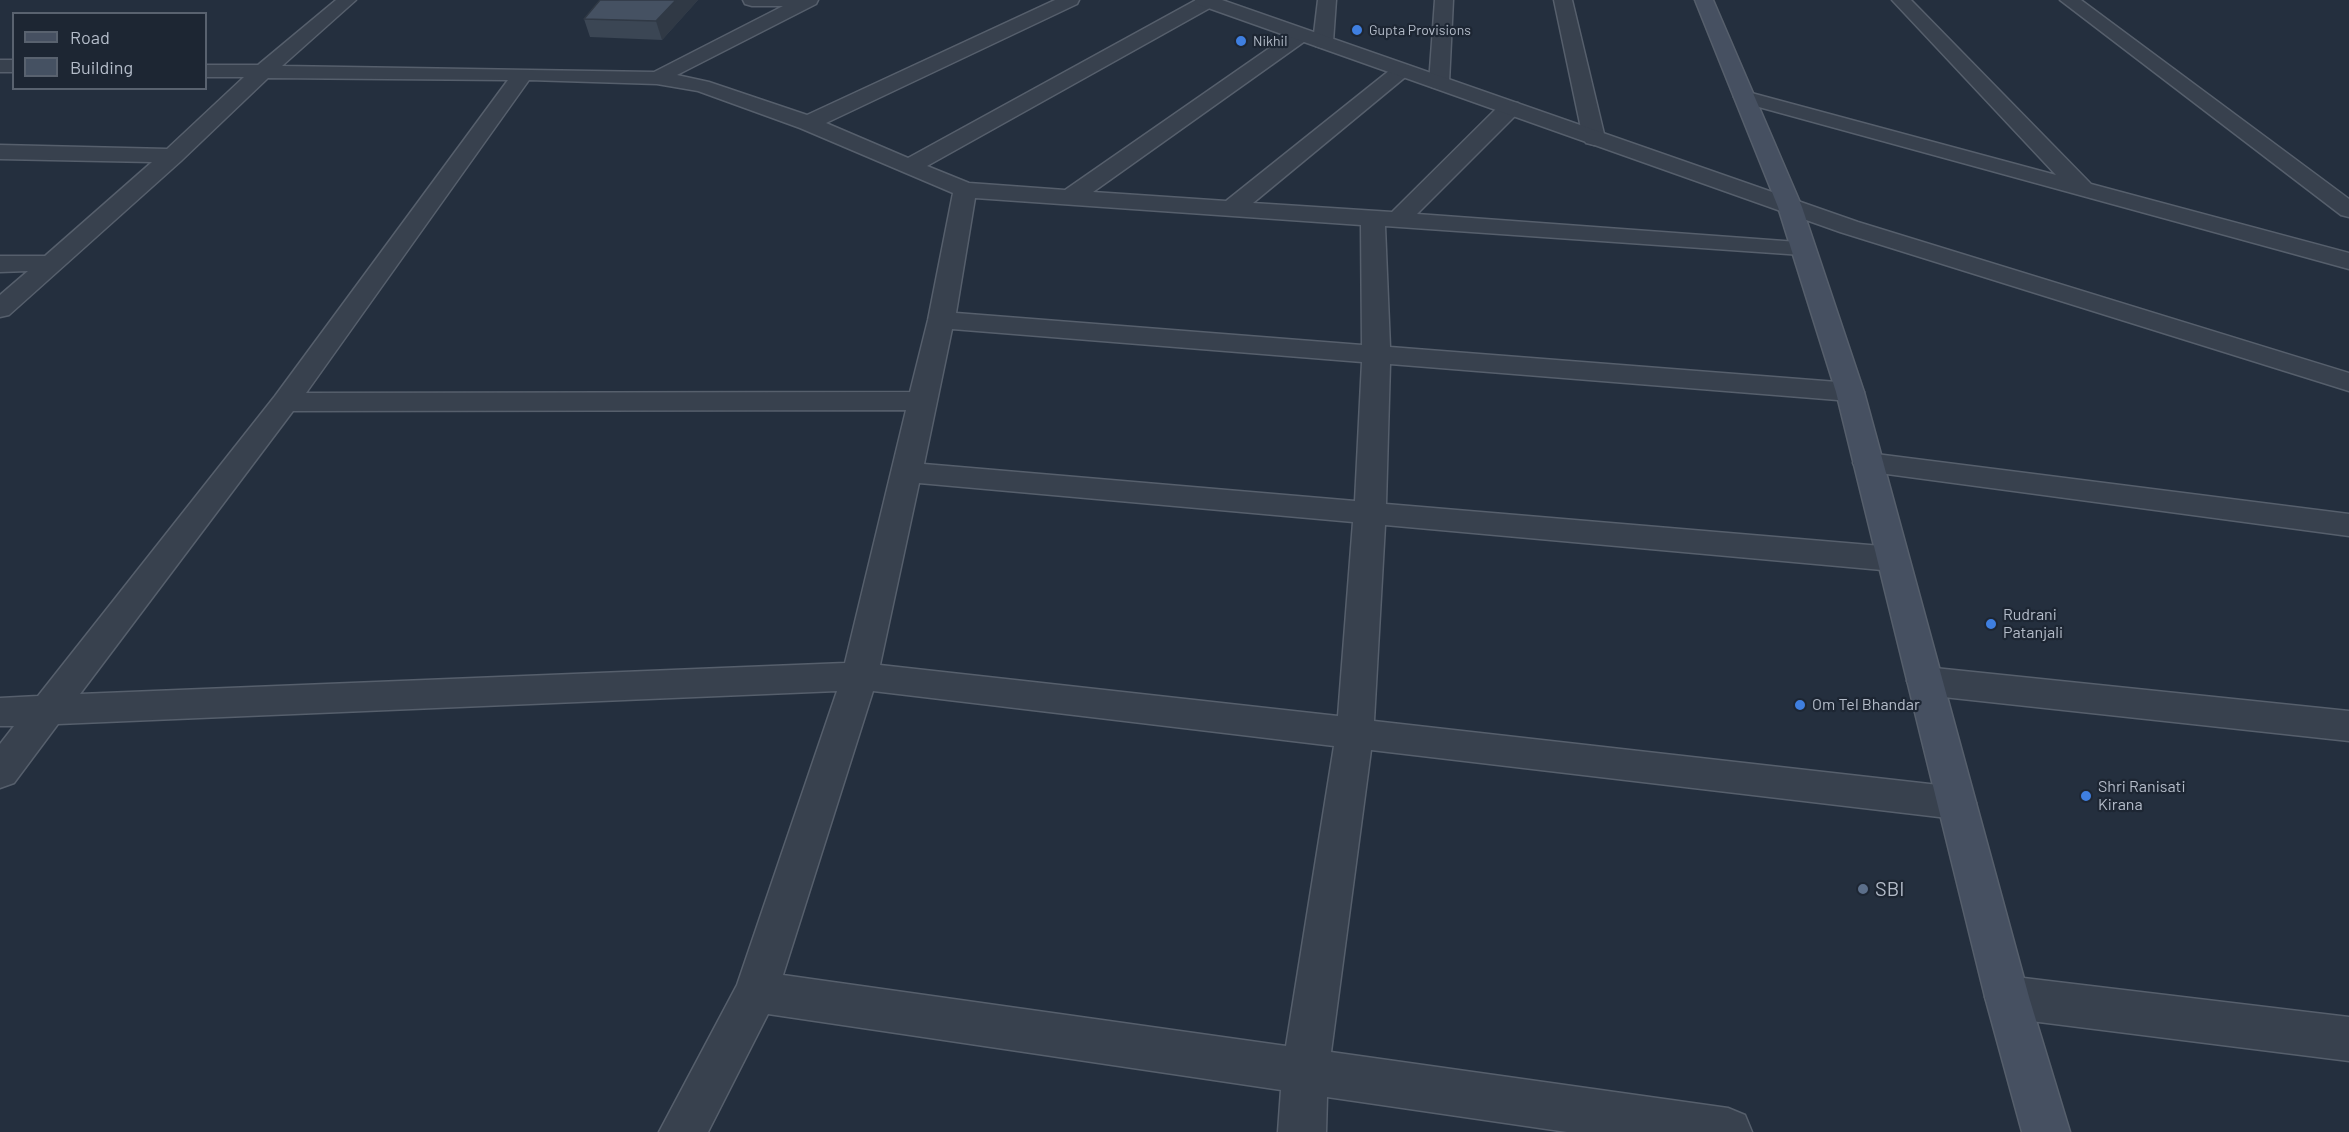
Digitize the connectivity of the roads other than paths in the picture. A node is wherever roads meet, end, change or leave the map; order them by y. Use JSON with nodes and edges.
{"nodes":[{"id":1,"x":347,"y":0,"type":"edge"},
{"id":2,"x":752,"y":0,"type":"edge"},
{"id":3,"x":1070,"y":0,"type":"edge"},
{"id":4,"x":1328,"y":0,"type":"edge"},
{"id":5,"x":1444,"y":0,"type":"edge"},
{"id":6,"x":1563,"y":0,"type":"edge"},
{"id":7,"x":1704,"y":0,"type":"edge"},
{"id":8,"x":1901,"y":0,"type":"edge"},
{"id":9,"x":2069,"y":0,"type":"edge"},
{"id":10,"x":808,"y":1,"type":"edge"},
{"id":11,"x":1208,"y":1,"type":"edge"},
{"id":12,"x":1312,"y":38,"type":"junction"},
{"id":13,"x":1402,"y":70,"type":"junction"},
{"id":14,"x":207,"y":71,"type":"edge"},
{"id":15,"x":262,"y":72,"type":"junction"},
{"id":16,"x":523,"y":74,"type":"junction"},
{"id":17,"x":657,"y":78,"type":"junction"},
{"id":18,"x":1439,"y":83,"type":"junction"},
{"id":19,"x":1744,"y":97,"type":"junction"},
{"id":20,"x":1510,"y":108,"type":"junction"},
{"id":21,"x":808,"y":123,"type":"junction"},
{"id":22,"x":1594,"y":138,"type":"junction"},
{"id":23,"x":0,"y":152,"type":"edge"},
{"id":24,"x":173,"y":156,"type":"junction"},
{"id":25,"x":910,"y":166,"type":"junction"},
{"id":26,"x":2083,"y":189,"type":"junction"},
{"id":27,"x":965,"y":190,"type":"junction"},
{"id":28,"x":1070,"y":197,"type":"junction"},
{"id":29,"x":1790,"y":207,"type":"junction"},
{"id":30,"x":1232,"y":208,"type":"junction"},
{"id":31,"x":2349,"y":210,"type":"edge"},
{"id":32,"x":1386,"y":218,"type":"junction"},
{"id":33,"x":1802,"y":248,"type":"junction"},
{"id":34,"x":2349,"y":261,"type":"edge"},
{"id":35,"x":51,"y":263,"type":"junction"},
{"id":36,"x":0,"y":264,"type":"edge"},
{"id":37,"x":0,"y":309,"type":"edge"},
{"id":38,"x":941,"y":320,"type":"junction"},
{"id":39,"x":1376,"y":354,"type":"junction"},
{"id":40,"x":2349,"y":382,"type":"edge"},
{"id":41,"x":1850,"y":392,"type":"junction"},
{"id":42,"x":922,"y":401,"type":"junction"},
{"id":43,"x":285,"y":402,"type":"junction"},
{"id":44,"x":1868,"y":464,"type":"junction"},
{"id":45,"x":905,"y":472,"type":"junction"},
{"id":46,"x":1370,"y":513,"type":"junction"},
{"id":47,"x":2349,"y":525,"type":"edge"},
{"id":48,"x":1893,"y":559,"type":"junction"},
{"id":49,"x":860,"y":676,"type":"junction"},
{"id":50,"x":1924,"y":681,"type":"junction"},
{"id":51,"x":49,"y":710,"type":"junction"},
{"id":52,"x":0,"y":712,"type":"edge"},
{"id":53,"x":2349,"y":726,"type":"edge"},
{"id":54,"x":1355,"y":733,"type":"junction"},
{"id":55,"x":0,"y":772,"type":"edge"},
{"id":56,"x":1956,"y":803,"type":"junction"},
{"id":57,"x":756,"y":992,"type":"junction"},
{"id":58,"x":2007,"y":997,"type":"junction"},
{"id":59,"x":2349,"y":1039,"type":"edge"},
{"id":60,"x":1305,"y":1071,"type":"junction"},
{"id":61,"x":683,"y":1132,"type":"edge"},
{"id":62,"x":1302,"y":1132,"type":"edge"},
{"id":63,"x":1728,"y":1132,"type":"edge"},
{"id":64,"x":2046,"y":1132,"type":"edge"}],
"edges":[{"from":1,"to":15,"type":"street"},
{"from":2,"to":10,"type":"street"},
{"from":3,"to":21,"type":"street"},
{"from":4,"to":12,"type":"street"},
{"from":5,"to":18,"type":"street"},
{"from":6,"to":22,"type":"street"},
{"from":7,"to":19,"type":"main road"},
{"from":8,"to":26,"type":"street"},
{"from":9,"to":31,"type":"street"},
{"from":10,"to":17,"type":"street"},
{"from":11,"to":12,"type":"street"},
{"from":11,"to":25,"type":"street"},
{"from":12,"to":13,"type":"street"},
{"from":12,"to":28,"type":"street"},
{"from":13,"to":18,"type":"street"},
{"from":13,"to":30,"type":"street"},
{"from":14,"to":15,"type":"street"},
{"from":15,"to":16,"type":"street"},
{"from":15,"to":24,"type":"street"},
{"from":16,"to":17,"type":"street"},
{"from":16,"to":43,"type":"street"},
{"from":17,"to":21,"type":"street"},
{"from":18,"to":20,"type":"street"},
{"from":19,"to":26,"type":"street"},
{"from":19,"to":29,"type":"main road"},
{"from":20,"to":22,"type":"street"},
{"from":20,"to":32,"type":"street"},
{"from":21,"to":25,"type":"street"},
{"from":22,"to":29,"type":"street"},
{"from":23,"to":24,"type":"street"},
{"from":24,"to":35,"type":"street"},
{"from":25,"to":27,"type":"street"},
{"from":26,"to":34,"type":"street"},
{"from":27,"to":28,"type":"street"},
{"from":27,"to":38,"type":"street"},
{"from":28,"to":30,"type":"street"},
{"from":29,"to":33,"type":"main road"},
{"from":29,"to":40,"type":"street"},
{"from":30,"to":32,"type":"street"},
{"from":32,"to":33,"type":"street"},
{"from":32,"to":39,"type":"street"},
{"from":33,"to":41,"type":"main road"},
{"from":35,"to":36,"type":"street"},
{"from":35,"to":37,"type":"street"},
{"from":38,"to":39,"type":"street"},
{"from":38,"to":42,"type":"street"},
{"from":39,"to":41,"type":"street"},
{"from":39,"to":46,"type":"street"},
{"from":41,"to":44,"type":"main road"},
{"from":42,"to":43,"type":"street"},
{"from":42,"to":45,"type":"street"},
{"from":43,"to":51,"type":"street"},
{"from":44,"to":47,"type":"street"},
{"from":44,"to":48,"type":"main road"},
{"from":45,"to":46,"type":"street"},
{"from":45,"to":49,"type":"street"},
{"from":46,"to":48,"type":"street"},
{"from":46,"to":54,"type":"street"},
{"from":48,"to":50,"type":"main road"},
{"from":49,"to":51,"type":"street"},
{"from":49,"to":54,"type":"street"},
{"from":49,"to":57,"type":"street"},
{"from":50,"to":53,"type":"street"},
{"from":50,"to":56,"type":"main road"},
{"from":51,"to":52,"type":"street"},
{"from":51,"to":55,"type":"street"},
{"from":54,"to":56,"type":"street"},
{"from":54,"to":60,"type":"street"},
{"from":56,"to":58,"type":"main road"},
{"from":57,"to":60,"type":"street"},
{"from":57,"to":61,"type":"street"},
{"from":58,"to":59,"type":"street"},
{"from":58,"to":64,"type":"main road"},
{"from":60,"to":62,"type":"street"},
{"from":60,"to":63,"type":"street"}]}
